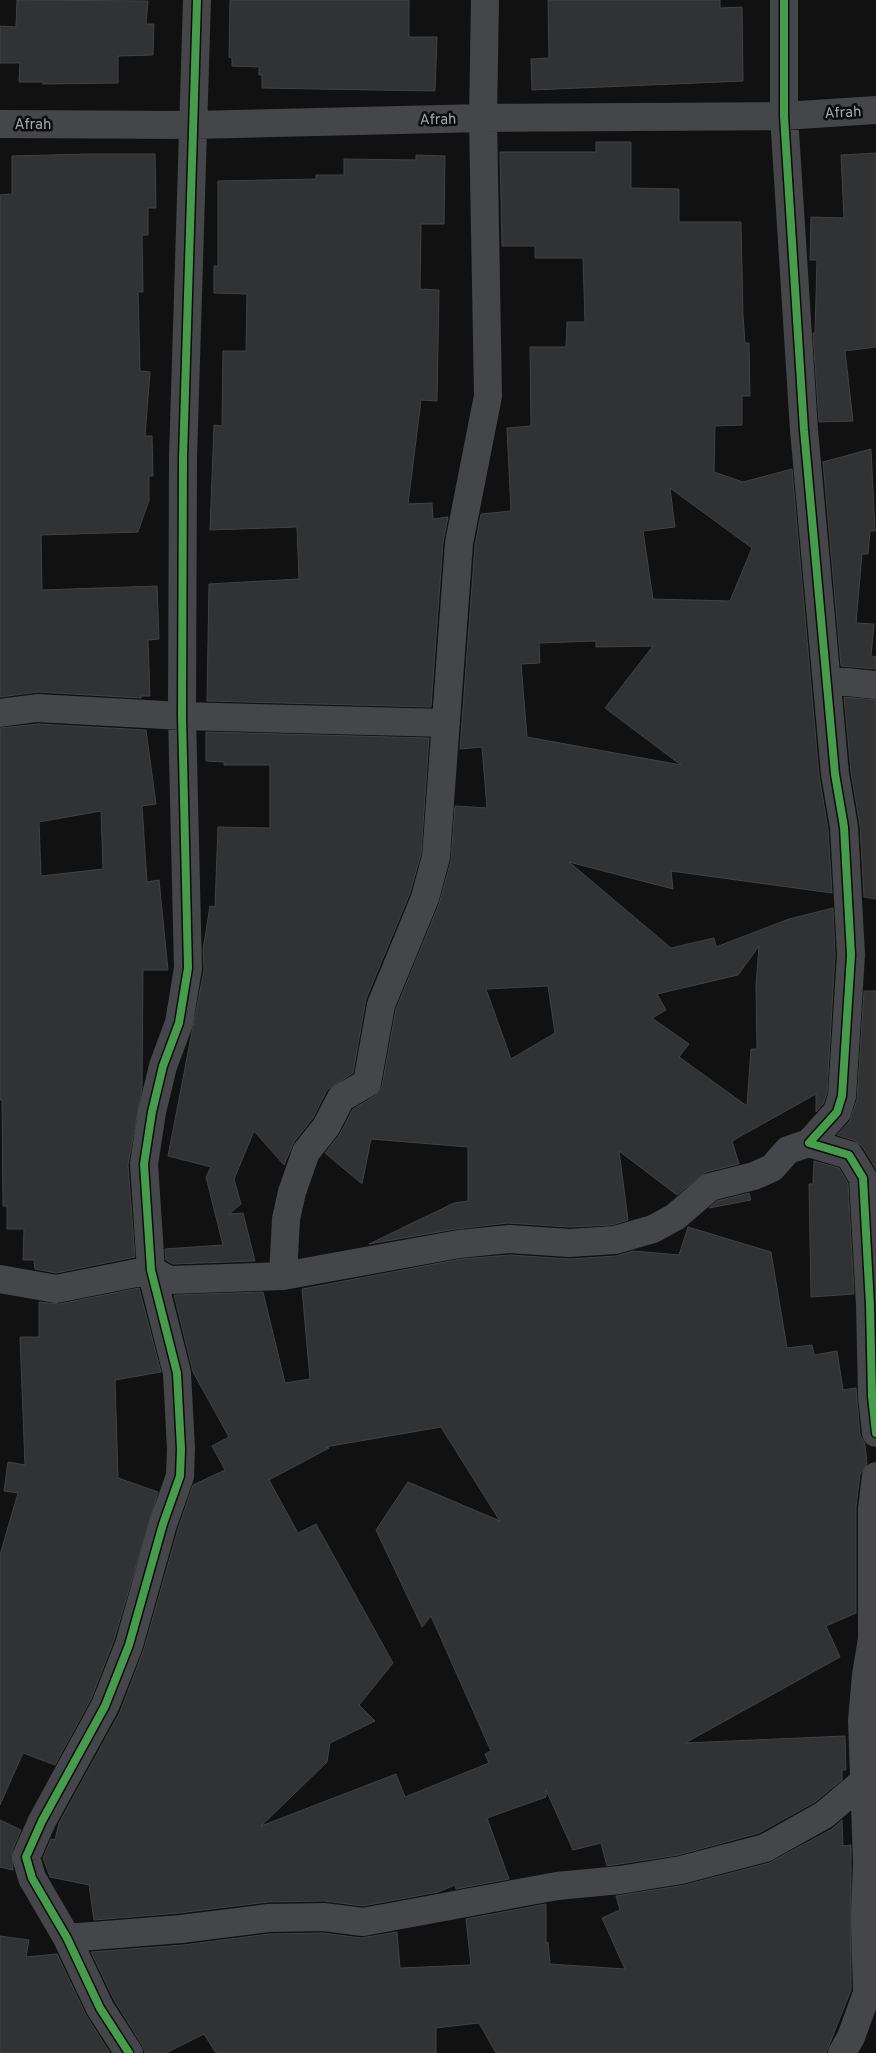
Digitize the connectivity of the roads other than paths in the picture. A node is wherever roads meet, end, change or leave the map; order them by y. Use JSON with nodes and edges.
{"nodes":[{"id":1,"x":197,"y":0,"type":"edge"},
{"id":2,"x":485,"y":0,"type":"edge"},
{"id":3,"x":784,"y":0,"type":"edge"},
{"id":4,"x":876,"y":110,"type":"edge"},
{"id":5,"x":784,"y":116,"type":"junction"},
{"id":6,"x":483,"y":118,"type":"junction"},
{"id":7,"x":0,"y":124,"type":"edge"},
{"id":8,"x":194,"y":125,"type":"junction"},
{"id":9,"x":828,"y":680,"type":"junction"},
{"id":10,"x":876,"y":685,"type":"edge"},
{"id":11,"x":0,"y":713,"type":"edge"},
{"id":12,"x":182,"y":716,"type":"junction"},
{"id":13,"x":446,"y":723,"type":"junction"},
{"id":14,"x":810,"y":1143,"type":"junction"},
{"id":15,"x":151,"y":1270,"type":"junction"},
{"id":16,"x":283,"y":1276,"type":"junction"},
{"id":17,"x":0,"y":1279,"type":"edge"},
{"id":18,"x":873,"y":1306,"type":"edge"},
{"id":19,"x":876,"y":1433,"type":"edge"},
{"id":20,"x":876,"y":1476,"type":"edge"},
{"id":21,"x":874,"y":1641,"type":"edge"},
{"id":22,"x":863,"y":1782,"type":"junction"},
{"id":23,"x":67,"y":1938,"type":"junction"},
{"id":24,"x":129,"y":2053,"type":"edge"},
{"id":25,"x":842,"y":2053,"type":"edge"}],
"edges":[{"from":1,"to":8,"type":"street"},
{"from":2,"to":6,"type":"street"},
{"from":3,"to":5,"type":"street"},
{"from":4,"to":5,"type":"street","name":"Afrah"},
{"from":5,"to":6,"type":"street","name":"Afrah"},
{"from":5,"to":9,"type":"street"},
{"from":6,"to":8,"type":"street","name":"Afrah"},
{"from":6,"to":13,"type":"street"},
{"from":7,"to":8,"type":"street","name":"Afrah"},
{"from":8,"to":12,"type":"street"},
{"from":9,"to":10,"type":"street"},
{"from":9,"to":14,"type":"street"},
{"from":11,"to":12,"type":"street"},
{"from":12,"to":13,"type":"street"},
{"from":12,"to":15,"type":"street"},
{"from":13,"to":16,"type":"street"},
{"from":14,"to":16,"type":"street"},
{"from":14,"to":18,"type":"street"},
{"from":15,"to":16,"type":"street"},
{"from":15,"to":17,"type":"street"},
{"from":15,"to":23,"type":"street"},
{"from":18,"to":19,"type":"street"},
{"from":20,"to":21,"type":"street"},
{"from":21,"to":22,"type":"street"},
{"from":22,"to":23,"type":"street"},
{"from":22,"to":25,"type":"street"},
{"from":23,"to":24,"type":"street"}]}
